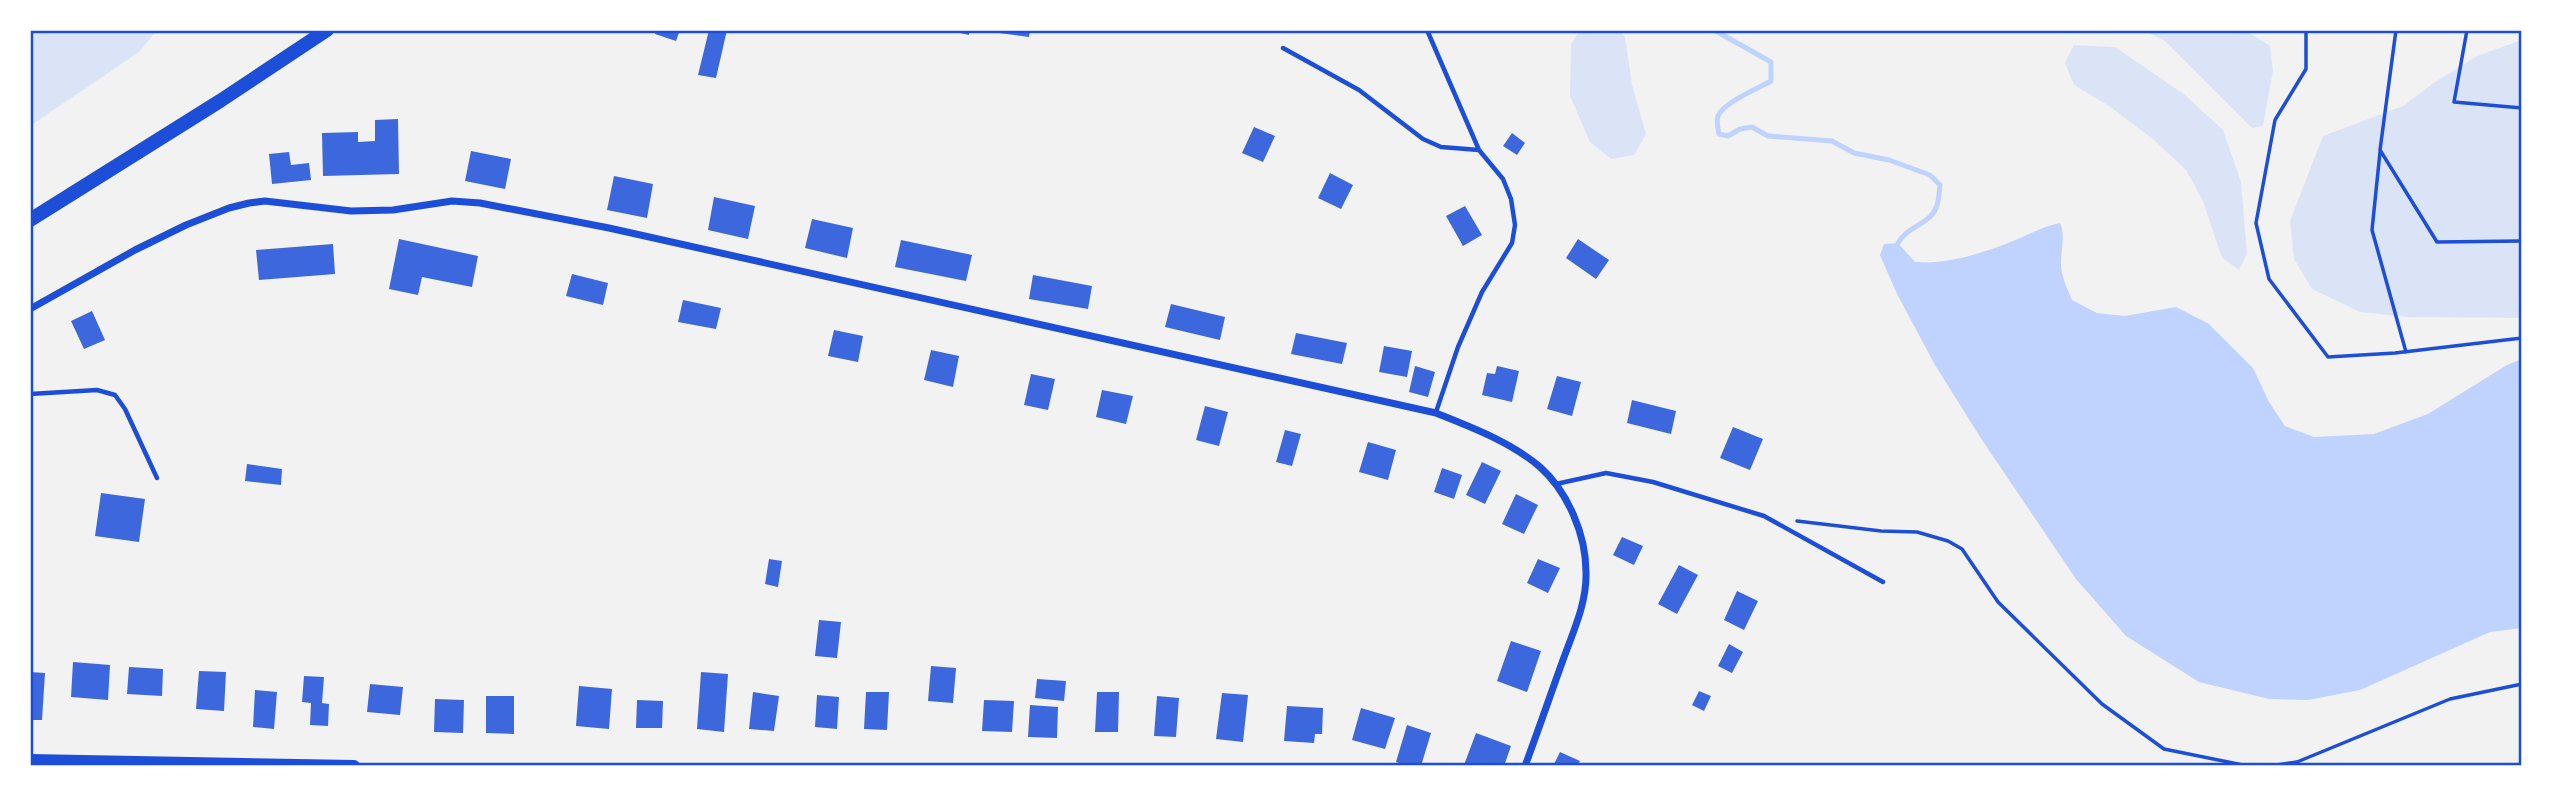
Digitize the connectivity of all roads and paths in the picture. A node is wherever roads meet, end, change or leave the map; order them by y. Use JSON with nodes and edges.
{"nodes":[{"id":1,"x":327,"y":30,"type":"edge"},
{"id":2,"x":1427,"y":30,"type":"edge"},
{"id":3,"x":2306,"y":30,"type":"edge"},
{"id":4,"x":2396,"y":30,"type":"edge"},
{"id":5,"x":2466,"y":30,"type":"edge"},
{"id":6,"x":1283,"y":48,"type":"dead end"},
{"id":7,"x":2522,"y":108,"type":"edge"},
{"id":8,"x":1479,"y":150,"type":"junction"},
{"id":9,"x":2380,"y":150,"type":"junction"},
{"id":10,"x":30,"y":220,"type":"edge"},
{"id":11,"x":2522,"y":241,"type":"edge"},
{"id":12,"x":30,"y":309,"type":"edge"},
{"id":13,"x":2522,"y":338,"type":"edge"},
{"id":14,"x":2406,"y":352,"type":"junction"},
{"id":15,"x":30,"y":394,"type":"edge"},
{"id":16,"x":1436,"y":413,"type":"junction"},
{"id":17,"x":156,"y":478,"type":"dead end"},
{"id":18,"x":1556,"y":484,"type":"junction"},
{"id":19,"x":1764,"y":516,"type":"junction"},
{"id":20,"x":1883,"y":582,"type":"dead end"},
{"id":21,"x":2522,"y":684,"type":"edge"},
{"id":22,"x":30,"y":760,"type":"edge"},
{"id":23,"x":262,"y":765,"type":"edge"},
{"id":24,"x":354,"y":766,"type":"edge"},
{"id":25,"x":1525,"y":766,"type":"edge"},
{"id":26,"x":2248,"y":766,"type":"edge"},
{"id":27,"x":2270,"y":766,"type":"edge"}],
"edges":[{"from":1,"to":10,"type":"main road"},
{"from":2,"to":8,"type":"lane"},
{"from":3,"to":14,"type":"path"},
{"from":4,"to":9,"type":"path"},
{"from":5,"to":7,"type":"path"},
{"from":6,"to":8,"type":"lane"},
{"from":8,"to":16,"type":"lane"},
{"from":9,"to":11,"type":"path"},
{"from":9,"to":14,"type":"path"},
{"from":12,"to":16,"type":"street"},
{"from":13,"to":14,"type":"path"},
{"from":15,"to":17,"type":"lane"},
{"from":16,"to":18,"type":"street"},
{"from":18,"to":19,"type":"lane"},
{"from":18,"to":25,"type":"street"},
{"from":19,"to":20,"type":"lane"},
{"from":19,"to":26,"type":"path"},
{"from":21,"to":27,"type":"path"},
{"from":22,"to":23,"type":"main road"},
{"from":23,"to":24,"type":"main road"}]}
